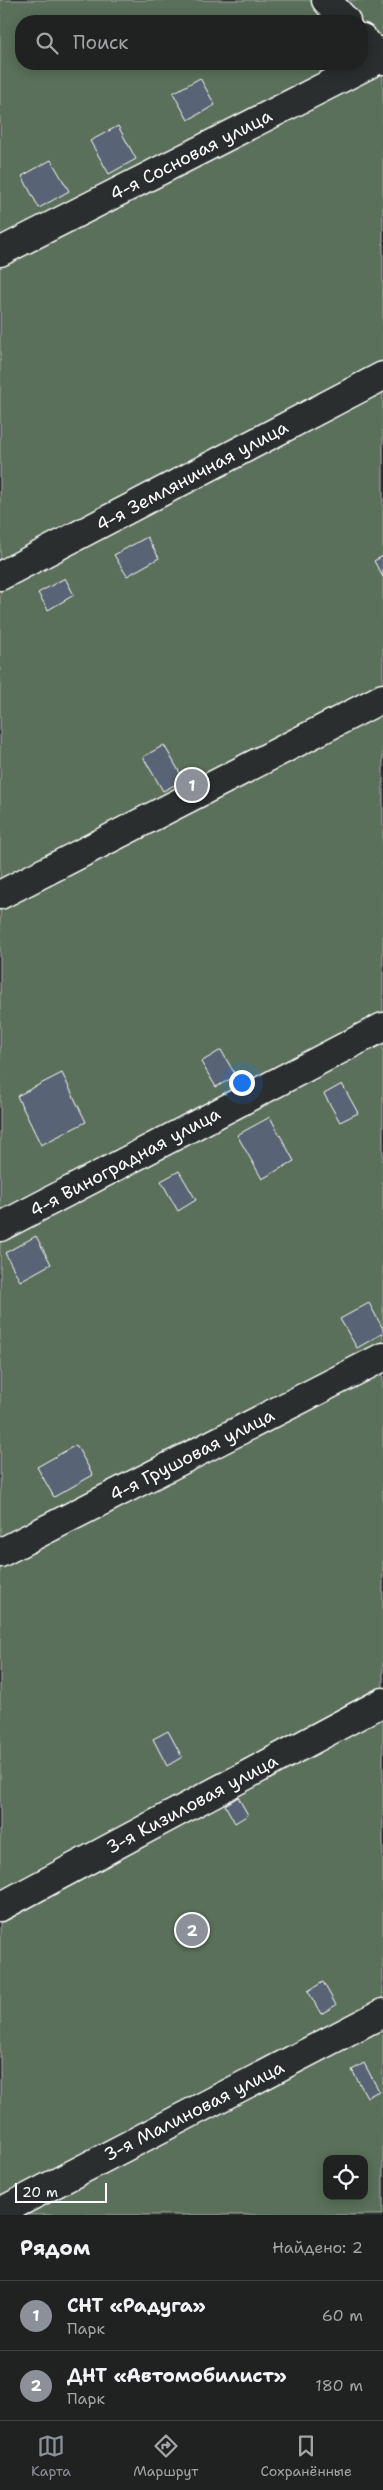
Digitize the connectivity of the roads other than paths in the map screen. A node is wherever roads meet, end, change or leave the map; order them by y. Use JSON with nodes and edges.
{"nodes":[{"id":1,"x":326,"y":0,"type":"edge"},
{"id":2,"x":340,"y":15,"type":"edge"},
{"id":3,"x":368,"y":44,"type":"edge"},
{"id":4,"x":382,"y":59,"type":"edge"},
{"id":5,"x":368,"y":66,"type":"edge"},
{"id":6,"x":360,"y":70,"type":"edge"},
{"id":7,"x":0,"y":252,"type":"edge"},
{"id":8,"x":383,"y":376,"type":"edge"},
{"id":9,"x":0,"y":576,"type":"edge"},
{"id":10,"x":383,"y":698,"type":"edge"},
{"id":11,"x":0,"y":895,"type":"edge"},
{"id":12,"x":383,"y":1028,"type":"edge"},
{"id":13,"x":0,"y":1227,"type":"edge"},
{"id":14,"x":383,"y":1357,"type":"edge"},
{"id":15,"x":0,"y":1553,"type":"edge"},
{"id":16,"x":383,"y":1702,"type":"edge"},
{"id":17,"x":0,"y":1907,"type":"edge"},
{"id":18,"x":383,"y":2013,"type":"edge"},
{"id":19,"x":4,"y":2209,"type":"edge"}],
"edges":[{"from":1,"to":2,"type":"street"},
{"from":3,"to":4,"type":"street"},
{"from":4,"to":5,"type":"street","name":"4-я Сосновая улица"},
{"from":6,"to":7,"type":"street","name":"4-я Сосновая улица"},
{"from":8,"to":9,"type":"street","name":"4-я Земляничная улица"},
{"from":10,"to":11,"type":"street"},
{"from":12,"to":13,"type":"street","name":"4-я Виноградная улица"},
{"from":14,"to":15,"type":"street","name":"4-я Грушовая улица"},
{"from":16,"to":17,"type":"street","name":"3-я Кизиловая улица"},
{"from":18,"to":19,"type":"street","name":"3-я Малиновая улица"}]}
